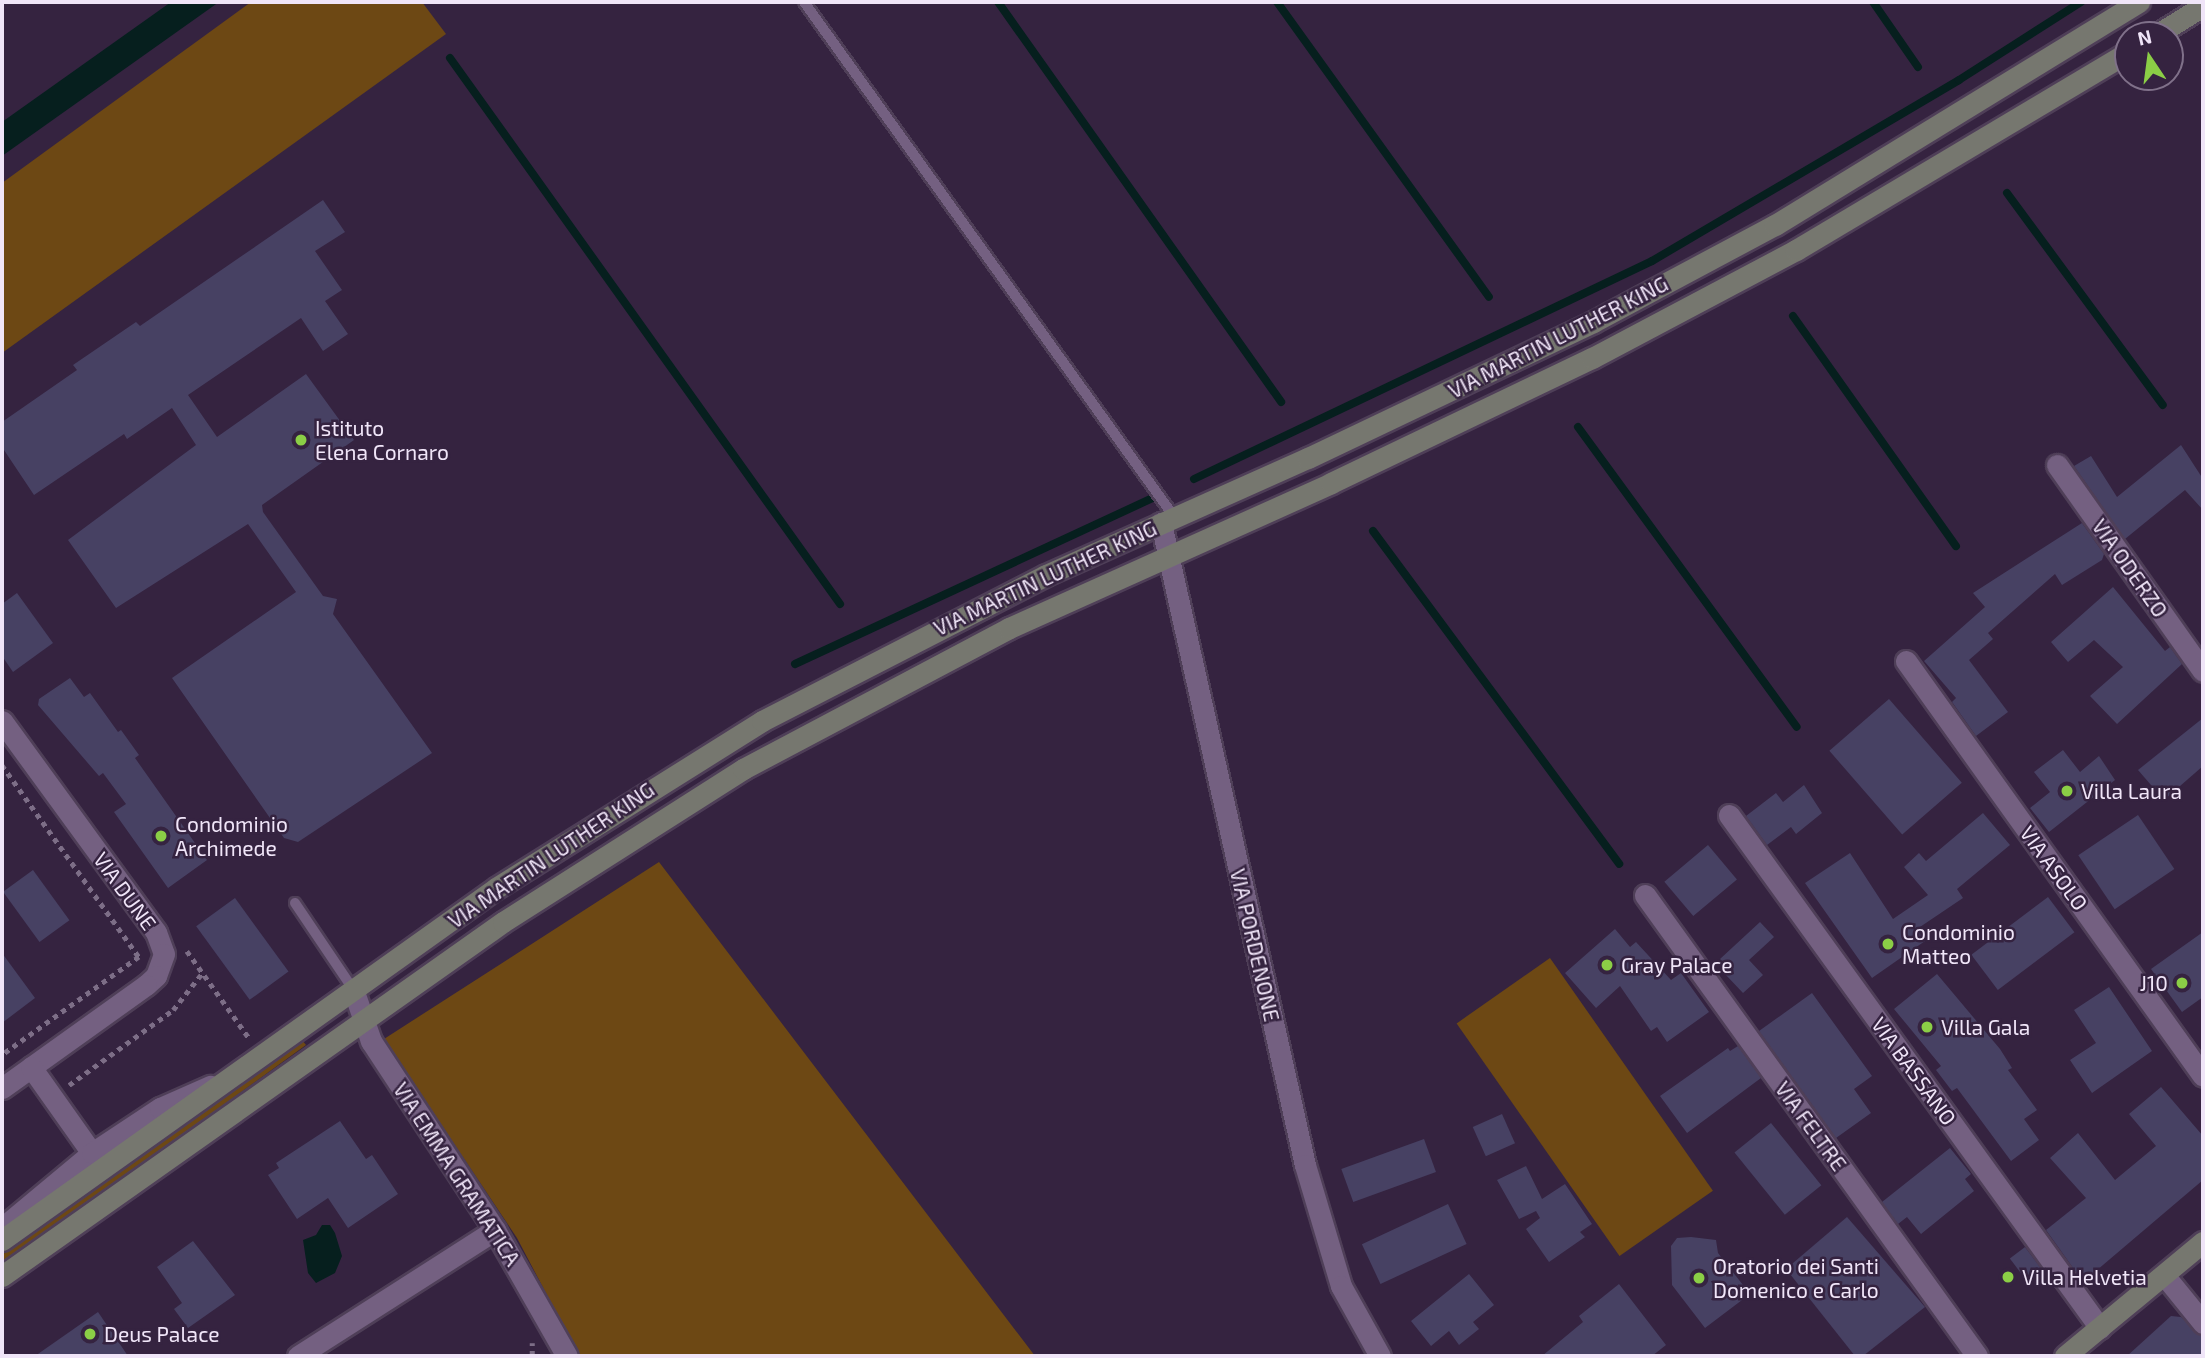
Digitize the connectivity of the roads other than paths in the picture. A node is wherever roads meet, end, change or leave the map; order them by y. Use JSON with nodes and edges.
{"nodes":[{"id":1,"x":804,"y":2,"type":"edge"},
{"id":2,"x":2139,"y":2,"type":"edge"},
{"id":3,"x":2201,"y":7,"type":"edge"},
{"id":4,"x":2178,"y":21,"type":"edge"},
{"id":5,"x":2114,"y":60,"type":"edge"},
{"id":6,"x":2056,"y":465,"type":"dead end"},
{"id":7,"x":1168,"y":521,"type":"junction"},
{"id":8,"x":1167,"y":556,"type":"junction"},
{"id":9,"x":1906,"y":661,"type":"dead end"},
{"id":10,"x":2203,"y":671,"type":"edge"},
{"id":11,"x":2,"y":720,"type":"edge"},
{"id":12,"x":1729,"y":814,"type":"dead end"},
{"id":13,"x":1645,"y":895,"type":"dead end"},
{"id":14,"x":295,"y":903,"type":"dead end"},
{"id":15,"x":353,"y":989,"type":"junction"},
{"id":16,"x":366,"y":1022,"type":"junction"},
{"id":17,"x":31,"y":1067,"type":"junction"},
{"id":18,"x":2203,"y":1076,"type":"edge"},
{"id":19,"x":229,"y":1078,"type":"junction"},
{"id":20,"x":2,"y":1088,"type":"edge"},
{"id":21,"x":92,"y":1153,"type":"junction"},
{"id":22,"x":2,"y":1228,"type":"edge"},
{"id":23,"x":495,"y":1230,"type":"junction"},
{"id":24,"x":2,"y":1240,"type":"edge"},
{"id":25,"x":2203,"y":1242,"type":"edge"},
{"id":26,"x":2164,"y":1275,"type":"junction"},
{"id":27,"x":2,"y":1276,"type":"edge"},
{"id":28,"x":2203,"y":1323,"type":"edge"},
{"id":29,"x":2100,"y":1328,"type":"junction"},
{"id":30,"x":298,"y":1356,"type":"edge"},
{"id":31,"x":567,"y":1356,"type":"edge"},
{"id":32,"x":1380,"y":1356,"type":"edge"},
{"id":33,"x":1977,"y":1356,"type":"edge"},
{"id":34,"x":2065,"y":1356,"type":"edge"}],
"edges":[{"from":1,"to":7,"type":"lane"},
{"from":2,"to":7,"type":"main road","name":"VIA MARTIN LUTHER KING"},
{"from":3,"to":4,"type":"main road"},
{"from":5,"to":8,"type":"main road","name":"VIA MARTIN LUTHER KING"},
{"from":6,"to":10,"type":"street","name":"VIA ODERZO"},
{"from":7,"to":8,"type":"street","name":"VIA PORDENONE"},
{"from":7,"to":15,"type":"main road","name":"VIA MARTIN LUTHER KING"},
{"from":8,"to":16,"type":"main road","name":"VIA MARTIN LUTHER KING"},
{"from":8,"to":32,"type":"street","name":"VIA PORDENONE"},
{"from":9,"to":18,"type":"street","name":"VIA ASOLO"},
{"from":11,"to":17,"type":"street","name":"VIA DUNE"},
{"from":12,"to":29,"type":"street","name":"VIA BASSANO"},
{"from":13,"to":33,"type":"street","name":"VIA FELTRE"},
{"from":14,"to":15,"type":"lane"},
{"from":15,"to":16,"type":"street","name":"VIA EMMA GRAMATICA"},
{"from":15,"to":19,"type":"main road","name":"VIA MARTIN LUTHER KING"},
{"from":16,"to":23,"type":"street","name":"VIA EMMA GRAMATICA"},
{"from":16,"to":27,"type":"main road","name":"VIA MARTIN LUTHER KING"},
{"from":17,"to":20,"type":"street","name":"VIA DUNE"},
{"from":17,"to":21,"type":"street"},
{"from":19,"to":21,"type":"street"},
{"from":19,"to":24,"type":"main road","name":"VIA MARTIN LUTHER KING"},
{"from":21,"to":22,"type":"street"},
{"from":23,"to":30,"type":"street"},
{"from":23,"to":31,"type":"street","name":"VIA EMMA GRAMATICA"},
{"from":25,"to":26,"type":"main road"},
{"from":26,"to":28,"type":"street"},
{"from":26,"to":29,"type":"main road"},
{"from":29,"to":34,"type":"main road"}]}
